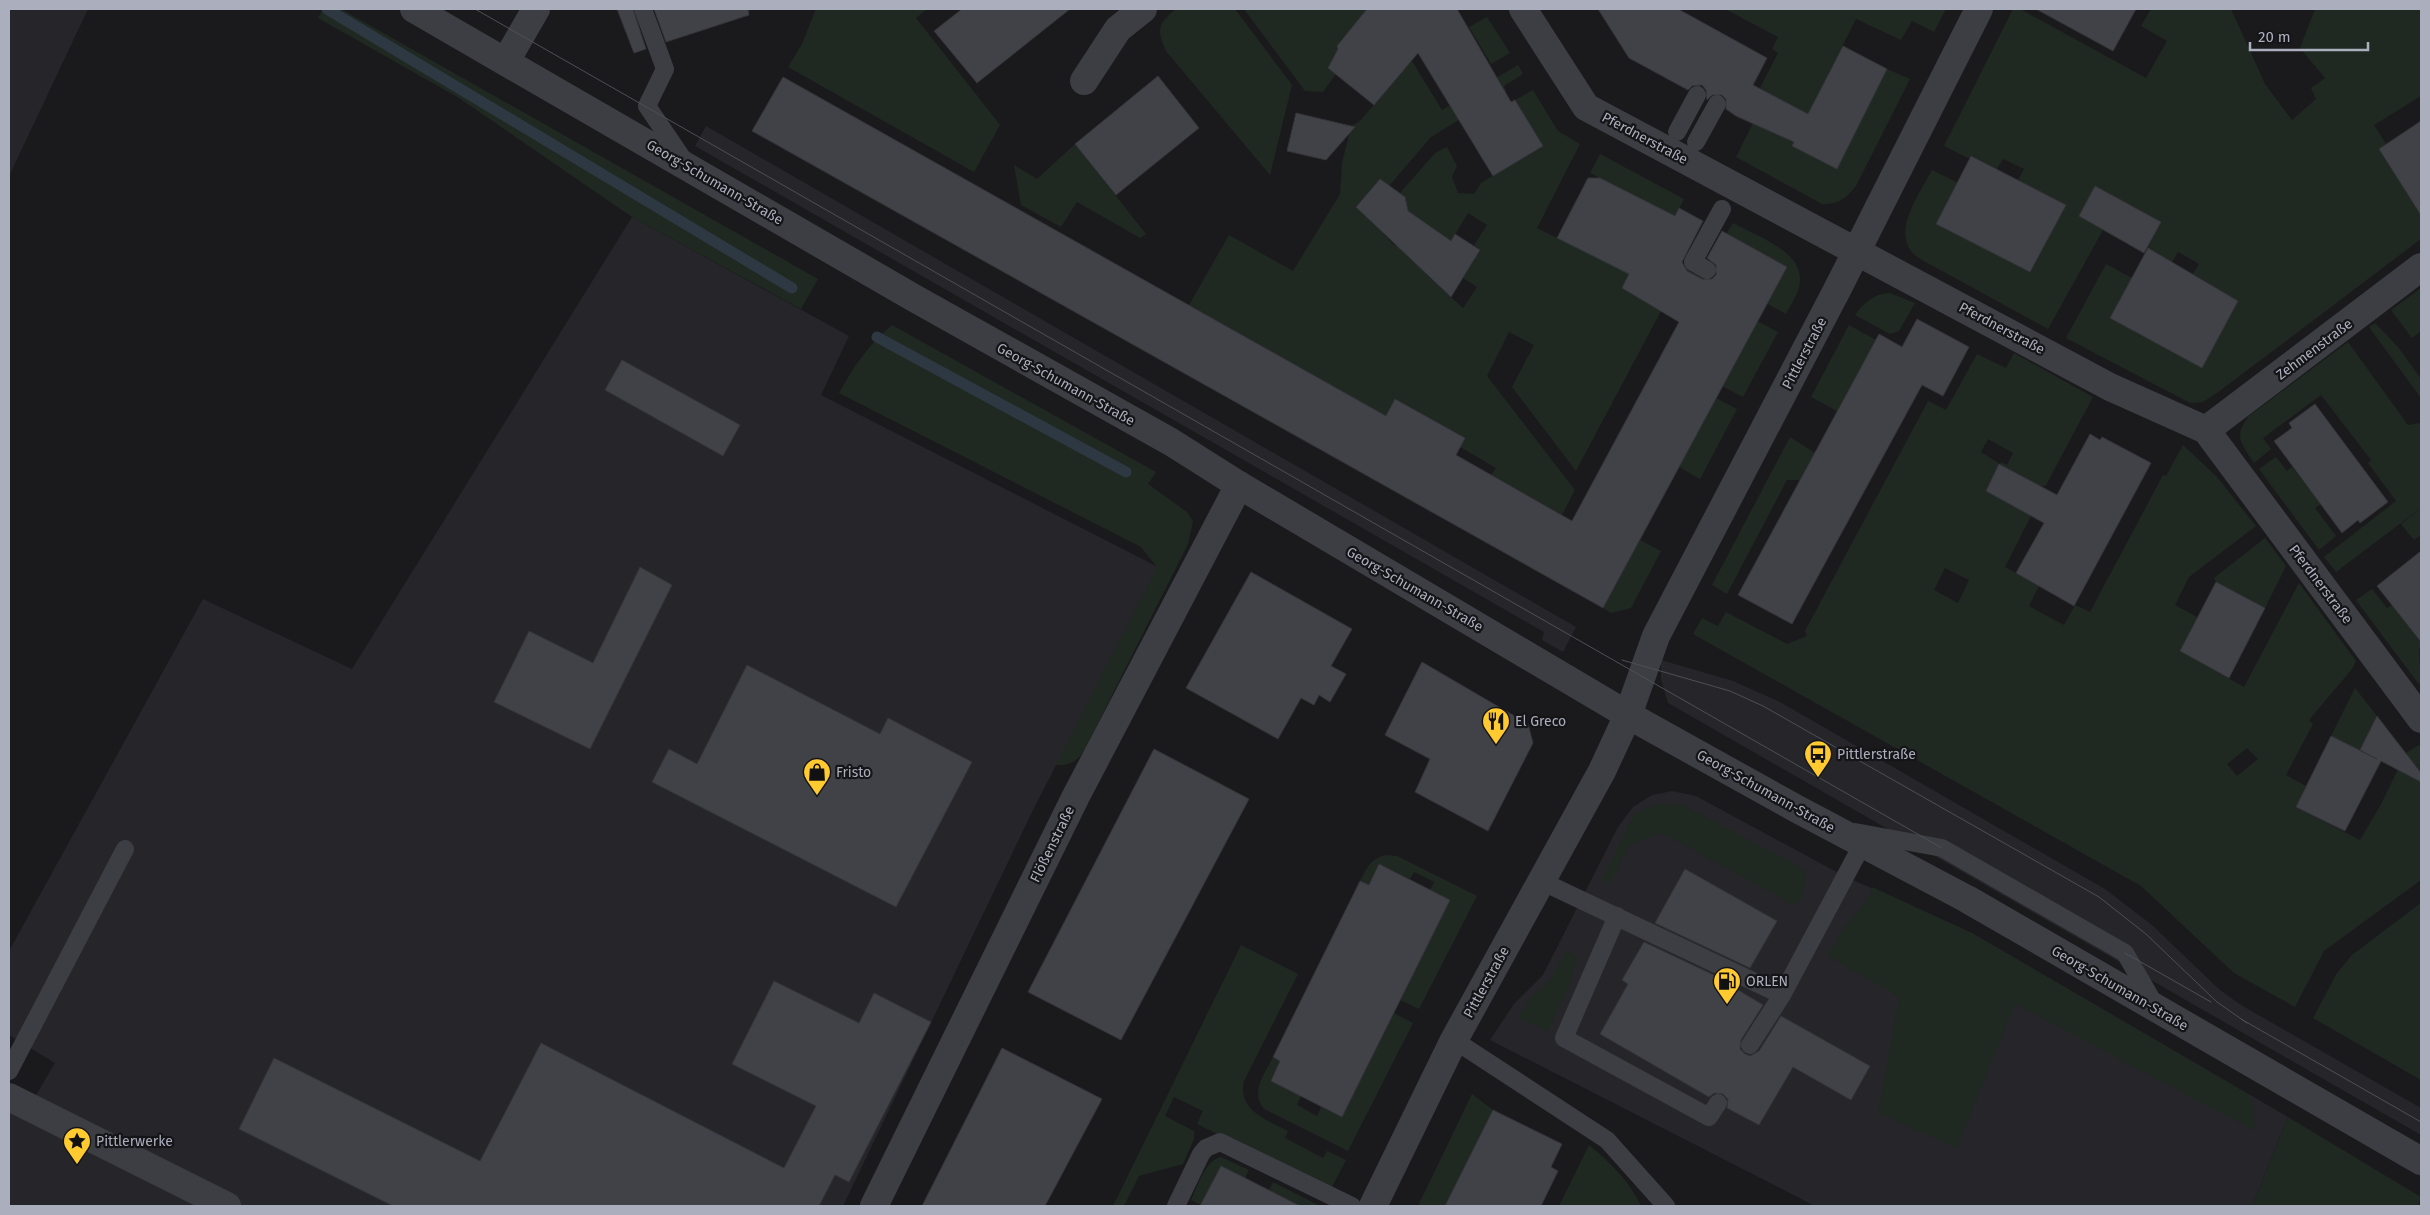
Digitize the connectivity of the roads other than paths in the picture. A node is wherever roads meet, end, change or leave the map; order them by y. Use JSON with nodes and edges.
{"nodes":[{"id":1,"x":414,"y":9,"type":"edge"},
{"id":2,"x":536,"y":9,"type":"edge"},
{"id":3,"x":643,"y":9,"type":"edge"},
{"id":4,"x":1143,"y":9,"type":"edge"},
{"id":5,"x":1523,"y":9,"type":"edge"},
{"id":6,"x":1979,"y":9,"type":"edge"},
{"id":7,"x":506,"y":61,"type":"junction"},
{"id":8,"x":1084,"y":82,"type":"dead end"},
{"id":9,"x":1697,"y":95,"type":"dead end"},
{"id":10,"x":1717,"y":104,"type":"dead end"},
{"id":11,"x":1677,"y":132,"type":"dead end"},
{"id":12,"x":1696,"y":142,"type":"dead end"},
{"id":13,"x":688,"y":166,"type":"junction"},
{"id":14,"x":1722,"y":209,"type":"dead end"},
{"id":15,"x":1857,"y":250,"type":"junction"},
{"id":16,"x":2421,"y":267,"type":"edge"},
{"id":17,"x":1707,"y":270,"type":"dead end"},
{"id":18,"x":2206,"y":430,"type":"junction"},
{"id":19,"x":1239,"y":485,"type":"junction"},
{"id":20,"x":1628,"y":715,"type":"junction"},
{"id":21,"x":2421,"y":720,"type":"edge"},
{"id":22,"x":1833,"y":828,"type":"junction"},
{"id":23,"x":1862,"y":845,"type":"junction"},
{"id":24,"x":125,"y":849,"type":"dead end"},
{"id":25,"x":1541,"y":881,"type":"junction"},
{"id":26,"x":1617,"y":916,"type":"junction"},
{"id":27,"x":1782,"y":995,"type":"junction"},
{"id":28,"x":2158,"y":1010,"type":"junction"},
{"id":29,"x":1454,"y":1040,"type":"junction"},
{"id":30,"x":1750,"y":1045,"type":"dead end"},
{"id":31,"x":9,"y":1071,"type":"edge"},
{"id":32,"x":9,"y":1097,"type":"edge"},
{"id":33,"x":1718,"y":1102,"type":"dead end"},
{"id":34,"x":2421,"y":1161,"type":"edge"},
{"id":35,"x":227,"y":1206,"type":"edge"},
{"id":36,"x":874,"y":1206,"type":"edge"},
{"id":37,"x":1176,"y":1206,"type":"edge"},
{"id":38,"x":1352,"y":1206,"type":"edge"},
{"id":39,"x":1373,"y":1206,"type":"edge"},
{"id":40,"x":1666,"y":1206,"type":"edge"}],
"edges":[{"from":1,"to":7,"type":"street","name":"Georg-Schumann-Straße"},
{"from":2,"to":7,"type":"street"},
{"from":3,"to":13,"type":"lane"},
{"from":4,"to":8,"type":"street"},
{"from":5,"to":15,"type":"street","name":"Pferdnerstraße"},
{"from":6,"to":15,"type":"street","name":"Pittlerstraße"},
{"from":7,"to":13,"type":"street","name":"Georg-Schumann-Straße"},
{"from":9,"to":11,"type":"lane"},
{"from":10,"to":12,"type":"lane"},
{"from":13,"to":19,"type":"street","name":"Georg-Schumann-Straße"},
{"from":14,"to":17,"type":"lane"},
{"from":15,"to":18,"type":"street","name":"Pferdnerstraße"},
{"from":15,"to":20,"type":"street","name":"Pittlerstraße"},
{"from":16,"to":18,"type":"street","name":"Zehmenstraße"},
{"from":18,"to":21,"type":"street","name":"Pferdnerstraße"},
{"from":19,"to":20,"type":"street","name":"Georg-Schumann-Straße"},
{"from":19,"to":36,"type":"street","name":"Flößenstraße"},
{"from":20,"to":22,"type":"street","name":"Georg-Schumann-Straße"},
{"from":20,"to":25,"type":"street","name":"Pittlerstraße"},
{"from":22,"to":23,"type":"street","name":"Georg-Schumann-Straße"},
{"from":22,"to":28,"type":"lane"},
{"from":23,"to":27,"type":"lane"},
{"from":23,"to":28,"type":"street","name":"Georg-Schumann-Straße"},
{"from":24,"to":31,"type":"lane"},
{"from":25,"to":26,"type":"lane"},
{"from":25,"to":29,"type":"street","name":"Pittlerstraße"},
{"from":26,"to":27,"type":"lane"},
{"from":26,"to":33,"type":"lane"},
{"from":27,"to":30,"type":"lane"},
{"from":28,"to":34,"type":"street","name":"Georg-Schumann-Straße"},
{"from":29,"to":39,"type":"street","name":"Pittlerstraße"},
{"from":29,"to":40,"type":"lane"},
{"from":32,"to":35,"type":"street"},
{"from":37,"to":38,"type":"lane"}]}
